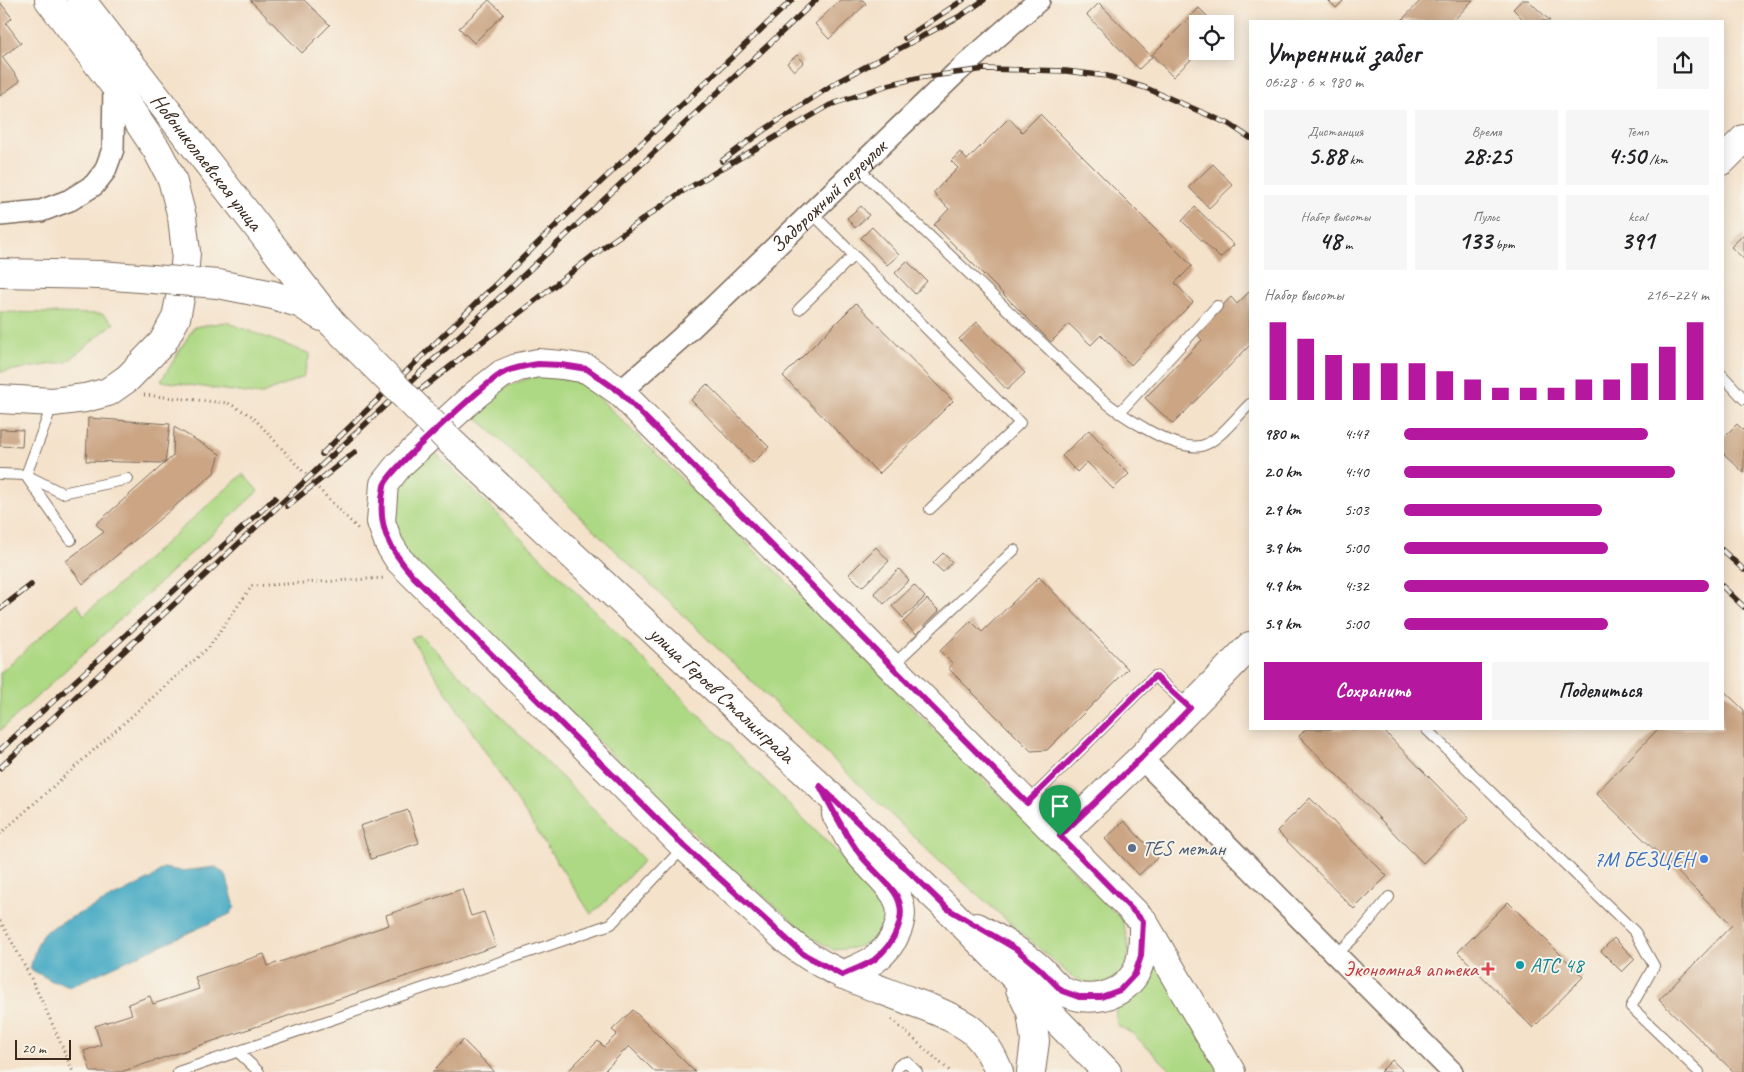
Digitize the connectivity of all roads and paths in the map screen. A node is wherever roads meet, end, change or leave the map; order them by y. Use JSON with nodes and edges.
{"nodes":[{"id":1,"x":49,"y":0,"type":"edge"},
{"id":2,"x":81,"y":0,"type":"edge"},
{"id":3,"x":1038,"y":0,"type":"edge"},
{"id":4,"x":114,"y":85,"type":"junction"},
{"id":5,"x":1744,"y":139,"type":"edge"},
{"id":6,"x":1724,"y":160,"type":"edge"},
{"id":7,"x":857,"y":167,"type":"junction"},
{"id":8,"x":811,"y":212,"type":"junction"},
{"id":9,"x":0,"y":215,"type":"edge"},
{"id":10,"x":854,"y":255,"type":"junction"},
{"id":11,"x":0,"y":273,"type":"edge"},
{"id":12,"x":1216,"y":306,"type":"dead end"},
{"id":13,"x":799,"y":309,"type":"dead end"},
{"id":14,"x":332,"y":323,"type":"junction"},
{"id":15,"x":1724,"y":377,"type":"edge"},
{"id":16,"x":620,"y":392,"type":"junction"},
{"id":17,"x":0,"y":399,"type":"edge"},
{"id":18,"x":1744,"y":400,"type":"edge"},
{"id":19,"x":53,"y":402,"type":"junction"},
{"id":20,"x":1249,"y":405,"type":"edge"},
{"id":21,"x":1119,"y":413,"type":"junction"},
{"id":22,"x":0,"y":474,"type":"edge"},
{"id":23,"x":26,"y":475,"type":"junction"},
{"id":24,"x":128,"y":479,"type":"dead end"},
{"id":25,"x":930,"y":509,"type":"dead end"},
{"id":26,"x":71,"y":540,"type":"dead end"},
{"id":27,"x":1014,"y":550,"type":"dead end"},
{"id":28,"x":413,"y":576,"type":"junction"},
{"id":29,"x":1249,"y":647,"type":"edge"},
{"id":30,"x":891,"y":666,"type":"junction"},
{"id":31,"x":1190,"y":708,"type":"junction"},
{"id":32,"x":1427,"y":730,"type":"edge"},
{"id":33,"x":1141,"y":758,"type":"junction"},
{"id":34,"x":820,"y":786,"type":"junction"},
{"id":35,"x":1027,"y":803,"type":"junction"},
{"id":36,"x":0,"y":834,"type":"edge"},
{"id":37,"x":1060,"y":836,"type":"junction"},
{"id":38,"x":684,"y":846,"type":"junction"},
{"id":39,"x":1389,"y":897,"type":"dead end"},
{"id":40,"x":948,"y":909,"type":"junction"},
{"id":41,"x":0,"y":921,"type":"edge"},
{"id":42,"x":1143,"y":921,"type":"junction"},
{"id":43,"x":1335,"y":956,"type":"junction"},
{"id":44,"x":842,"y":975,"type":"junction"},
{"id":45,"x":1014,"y":977,"type":"junction"},
{"id":46,"x":238,"y":1052,"type":"junction"},
{"id":47,"x":72,"y":1072,"type":"edge"},
{"id":48,"x":178,"y":1072,"type":"edge"},
{"id":49,"x":259,"y":1072,"type":"edge"},
{"id":50,"x":897,"y":1072,"type":"edge"},
{"id":51,"x":917,"y":1072,"type":"edge"},
{"id":52,"x":999,"y":1072,"type":"edge"},
{"id":53,"x":1031,"y":1072,"type":"edge"},
{"id":54,"x":1107,"y":1072,"type":"edge"},
{"id":55,"x":1231,"y":1072,"type":"edge"},
{"id":56,"x":1452,"y":1072,"type":"edge"},
{"id":57,"x":1699,"y":1072,"type":"edge"}],
"edges":[{"from":1,"to":4,"type":"street"},
{"from":2,"to":14,"type":"street","name":"Новониколаевская улица"},
{"from":3,"to":7,"type":"street","name":"Задорожный переулок"},
{"from":4,"to":9,"type":"street"},
{"from":4,"to":19,"type":"street"},
{"from":5,"to":6,"type":"street"},
{"from":7,"to":8,"type":"street","name":"Задорожный переулок"},
{"from":7,"to":21,"type":"lane"},
{"from":8,"to":10,"type":"lane"},
{"from":8,"to":16,"type":"street","name":"Задорожный переулок"},
{"from":10,"to":13,"type":"lane"},
{"from":10,"to":25,"type":"lane"},
{"from":11,"to":14,"type":"street","bridge":true},
{"from":12,"to":21,"type":"lane"},
{"from":14,"to":34,"type":"street","name":"улица Героев Сталинграда","bridge":true},
{"from":15,"to":18,"type":"lane"},
{"from":16,"to":28,"type":"street"},
{"from":16,"to":30,"type":"street"},
{"from":17,"to":19,"type":"street"},
{"from":19,"to":23,"type":"lane"},
{"from":20,"to":21,"type":"lane"},
{"from":22,"to":23,"type":"lane"},
{"from":23,"to":24,"type":"lane"},
{"from":23,"to":26,"type":"lane"},
{"from":27,"to":30,"type":"lane"},
{"from":28,"to":36,"type":"path"},
{"from":28,"to":38,"type":"street"},
{"from":29,"to":31,"type":"street"},
{"from":30,"to":35,"type":"street"},
{"from":31,"to":33,"type":"street"},
{"from":31,"to":35,"type":"lane"},
{"from":32,"to":57,"type":"lane"},
{"from":33,"to":37,"type":"street"},
{"from":33,"to":43,"type":"street"},
{"from":34,"to":40,"type":"street","name":"улица Героев Сталинграда"},
{"from":34,"to":44,"type":"street"},
{"from":35,"to":37,"type":"street"},
{"from":37,"to":42,"type":"street"},
{"from":38,"to":44,"type":"street"},
{"from":38,"to":46,"type":"lane"},
{"from":39,"to":43,"type":"lane"},
{"from":40,"to":42,"type":"street"},
{"from":40,"to":45,"type":"street","name":"улица Героев Сталинграда"},
{"from":41,"to":47,"type":"path"},
{"from":42,"to":55,"type":"street"},
{"from":43,"to":56,"type":"street"},
{"from":44,"to":52,"type":"street"},
{"from":45,"to":53,"type":"street"},
{"from":45,"to":54,"type":"street","name":"улица Героев Сталинграда"},
{"from":46,"to":48,"type":"lane"},
{"from":46,"to":49,"type":"lane"},
{"from":50,"to":51,"type":"lane"}]}
